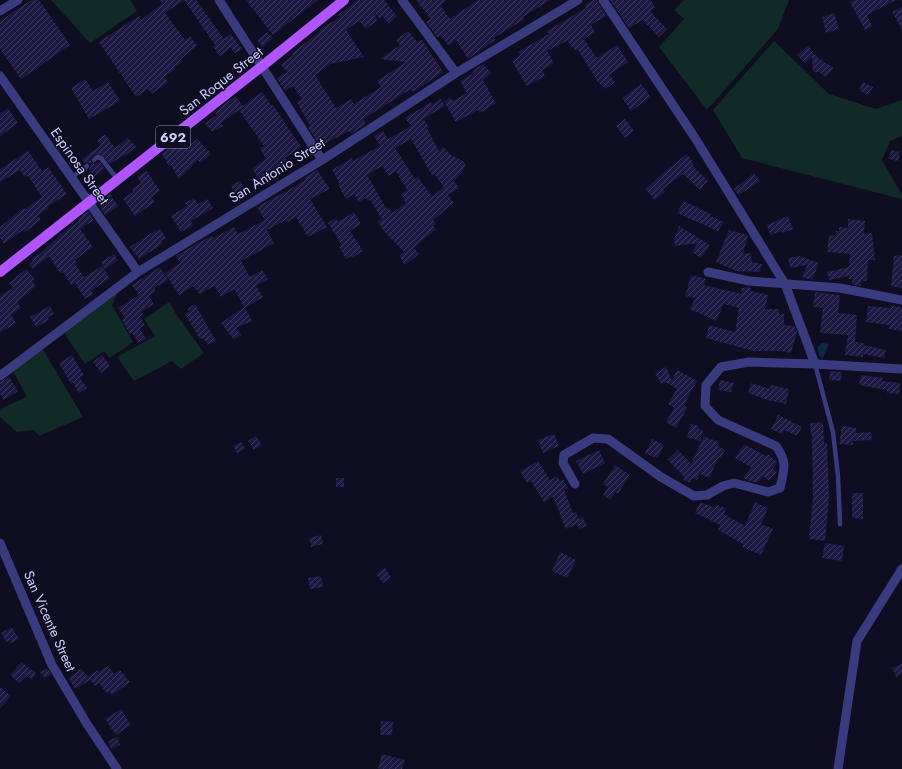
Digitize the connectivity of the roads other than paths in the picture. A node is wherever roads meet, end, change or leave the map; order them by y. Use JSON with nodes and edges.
{"nodes":[{"id":1,"x":18,"y":0,"type":"edge"},
{"id":2,"x":219,"y":0,"type":"edge"},
{"id":3,"x":344,"y":0,"type":"edge"},
{"id":4,"x":402,"y":0,"type":"edge"},
{"id":5,"x":578,"y":0,"type":"edge"},
{"id":6,"x":603,"y":0,"type":"edge"},
{"id":7,"x":0,"y":12,"type":"edge"},
{"id":8,"x":261,"y":67,"type":"junction"},
{"id":9,"x":456,"y":73,"type":"junction"},
{"id":10,"x":0,"y":76,"type":"edge"},
{"id":11,"x":94,"y":160,"type":"dead end"},
{"id":12,"x":322,"y":160,"type":"junction"},
{"id":13,"x":87,"y":166,"type":"dead end"},
{"id":14,"x":71,"y":178,"type":"junction"},
{"id":15,"x":118,"y":180,"type":"junction"},
{"id":16,"x":89,"y":203,"type":"junction"},
{"id":17,"x":0,"y":272,"type":"edge"},
{"id":18,"x":138,"y":272,"type":"junction"},
{"id":19,"x":708,"y":272,"type":"dead end"},
{"id":20,"x":785,"y":284,"type":"junction"},
{"id":21,"x":902,"y":300,"type":"edge"},
{"id":22,"x":815,"y":364,"type":"junction"},
{"id":23,"x":902,"y":369,"type":"edge"},
{"id":24,"x":0,"y":376,"type":"edge"},
{"id":25,"x":575,"y":484,"type":"dead end"},
{"id":26,"x":840,"y":524,"type":"dead end"},
{"id":27,"x":0,"y":543,"type":"edge"},
{"id":28,"x":902,"y":568,"type":"edge"},
{"id":29,"x":117,"y":769,"type":"edge"},
{"id":30,"x":838,"y":769,"type":"edge"}],
"edges":[{"from":1,"to":7,"type":"street"},
{"from":2,"to":8,"type":"street"},
{"from":3,"to":8,"type":"main road","name":"San Roque Street","number":"692"},
{"from":4,"to":9,"type":"street"},
{"from":5,"to":9,"type":"street","name":"San Antonio Street"},
{"from":6,"to":20,"type":"street"},
{"from":8,"to":12,"type":"street"},
{"from":8,"to":15,"type":"main road","name":"San Roque Street","number":"692"},
{"from":9,"to":12,"type":"street","name":"San Antonio Street"},
{"from":10,"to":14,"type":"street","name":"Espinosa Street"},
{"from":11,"to":15,"type":"lane"},
{"from":12,"to":18,"type":"street","name":"San Antonio Street"},
{"from":13,"to":14,"type":"lane"},
{"from":14,"to":16,"type":"street","name":"Espinosa Street"},
{"from":15,"to":16,"type":"main road","name":"San Roque Street","number":"692"},
{"from":16,"to":17,"type":"main road","name":"San Roque Street","number":"692"},
{"from":16,"to":18,"type":"street","name":"Espinosa Street"},
{"from":18,"to":24,"type":"street","name":"San Antonio Street"},
{"from":19,"to":20,"type":"street"},
{"from":20,"to":21,"type":"street"},
{"from":20,"to":22,"type":"street"},
{"from":22,"to":23,"type":"street"},
{"from":22,"to":25,"type":"street"},
{"from":22,"to":26,"type":"lane"},
{"from":27,"to":29,"type":"street","name":"San Vicente Street"},
{"from":28,"to":30,"type":"street"}]}
